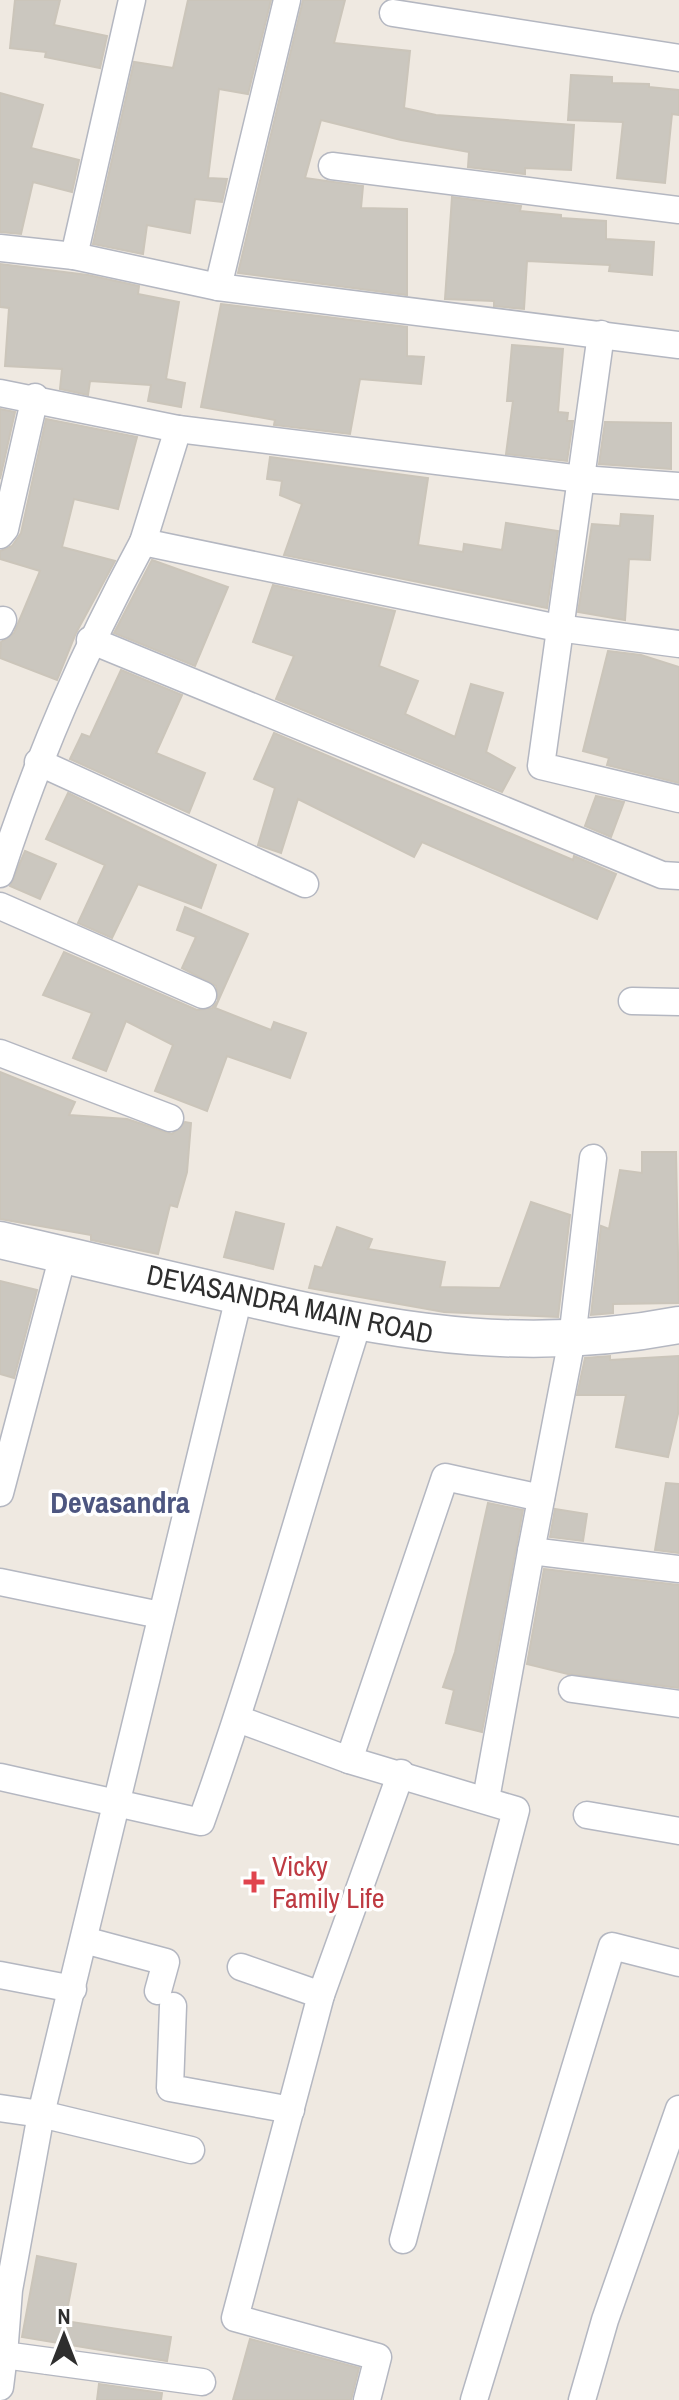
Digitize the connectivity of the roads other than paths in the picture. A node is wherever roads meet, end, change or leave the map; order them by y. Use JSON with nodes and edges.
{"nodes":[{"id":1,"x":132,"y":0,"type":"edge"},
{"id":2,"x":287,"y":0,"type":"edge"},
{"id":3,"x":393,"y":13,"type":"dead end"},
{"id":4,"x":679,"y":58,"type":"edge"},
{"id":5,"x":332,"y":166,"type":"dead end"},
{"id":6,"x":679,"y":210,"type":"edge"},
{"id":7,"x":0,"y":248,"type":"edge"},
{"id":8,"x":74,"y":256,"type":"junction"},
{"id":9,"x":218,"y":287,"type":"junction"},
{"id":10,"x":601,"y":334,"type":"junction"},
{"id":11,"x":679,"y":345,"type":"edge"},
{"id":12,"x":0,"y":393,"type":"edge"},
{"id":13,"x":35,"y":397,"type":"junction"},
{"id":14,"x":178,"y":429,"type":"junction"},
{"id":15,"x":581,"y":479,"type":"junction"},
{"id":16,"x":679,"y":486,"type":"edge"},
{"id":17,"x":0,"y":535,"type":"edge"},
{"id":18,"x":143,"y":542,"type":"junction"},
{"id":19,"x":558,"y":628,"type":"junction"},
{"id":20,"x":90,"y":640,"type":"junction"},
{"id":21,"x":679,"y":644,"type":"edge"},
{"id":22,"x":38,"y":762,"type":"junction"},
{"id":23,"x":679,"y":799,"type":"edge"},
{"id":24,"x":0,"y":874,"type":"edge"},
{"id":25,"x":679,"y":876,"type":"edge"},
{"id":26,"x":305,"y":884,"type":"dead end"},
{"id":27,"x":0,"y":906,"type":"edge"},
{"id":28,"x":203,"y":995,"type":"dead end"},
{"id":29,"x":632,"y":1001,"type":"dead end"},
{"id":30,"x":679,"y":1002,"type":"edge"},
{"id":31,"x":0,"y":1053,"type":"edge"},
{"id":32,"x":170,"y":1118,"type":"dead end"},
{"id":33,"x":593,"y":1158,"type":"dead end"},
{"id":34,"x":0,"y":1240,"type":"edge"},
{"id":35,"x":63,"y":1255,"type":"junction"},
{"id":36,"x":239,"y":1297,"type":"junction"},
{"id":37,"x":358,"y":1323,"type":"junction"},
{"id":38,"x":679,"y":1325,"type":"edge"},
{"id":39,"x":572,"y":1339,"type":"junction"},
{"id":40,"x":0,"y":1493,"type":"edge"},
{"id":41,"x":541,"y":1498,"type":"junction"},
{"id":42,"x":531,"y":1551,"type":"junction"},
{"id":43,"x":679,"y":1569,"type":"edge"},
{"id":44,"x":0,"y":1582,"type":"edge"},
{"id":45,"x":160,"y":1615,"type":"junction"},
{"id":46,"x":572,"y":1689,"type":"dead end"},
{"id":47,"x":679,"y":1704,"type":"edge"},
{"id":48,"x":238,"y":1719,"type":"junction"},
{"id":49,"x":349,"y":1760,"type":"junction"},
{"id":50,"x":401,"y":1773,"type":"junction"},
{"id":51,"x":0,"y":1777,"type":"edge"},
{"id":52,"x":486,"y":1799,"type":"junction"},
{"id":53,"x":117,"y":1804,"type":"junction"},
{"id":54,"x":587,"y":1815,"type":"dead end"},
{"id":55,"x":679,"y":1831,"type":"edge"},
{"id":56,"x":84,"y":1940,"type":"junction"},
{"id":57,"x":679,"y":1963,"type":"edge"},
{"id":58,"x":241,"y":1967,"type":"dead end"},
{"id":59,"x":0,"y":1975,"type":"edge"},
{"id":60,"x":73,"y":1989,"type":"junction"},
{"id":61,"x":321,"y":1995,"type":"junction"},
{"id":62,"x":0,"y":2108,"type":"edge"},
{"id":63,"x":679,"y":2109,"type":"edge"},
{"id":64,"x":291,"y":2110,"type":"junction"},
{"id":65,"x":41,"y":2114,"type":"junction"},
{"id":66,"x":191,"y":2150,"type":"dead end"},
{"id":67,"x":403,"y":2240,"type":"dead end"},
{"id":68,"x":4,"y":2355,"type":"junction"},
{"id":69,"x":202,"y":2382,"type":"dead end"},
{"id":70,"x":0,"y":2387,"type":"edge"},
{"id":71,"x":367,"y":2400,"type":"edge"},
{"id":72,"x":474,"y":2400,"type":"edge"},
{"id":73,"x":582,"y":2400,"type":"edge"}],
"edges":[{"from":1,"to":8,"type":"street"},
{"from":2,"to":9,"type":"street"},
{"from":3,"to":4,"type":"street"},
{"from":5,"to":6,"type":"street"},
{"from":7,"to":8,"type":"street"},
{"from":8,"to":9,"type":"street"},
{"from":9,"to":10,"type":"street"},
{"from":10,"to":11,"type":"street"},
{"from":10,"to":15,"type":"street"},
{"from":12,"to":13,"type":"street"},
{"from":13,"to":14,"type":"street"},
{"from":13,"to":17,"type":"street"},
{"from":14,"to":15,"type":"street"},
{"from":14,"to":18,"type":"street"},
{"from":15,"to":16,"type":"street"},
{"from":15,"to":19,"type":"street"},
{"from":18,"to":19,"type":"street"},
{"from":18,"to":20,"type":"street"},
{"from":19,"to":21,"type":"street"},
{"from":19,"to":23,"type":"street"},
{"from":20,"to":22,"type":"street"},
{"from":20,"to":25,"type":"street"},
{"from":22,"to":24,"type":"street"},
{"from":22,"to":26,"type":"street"},
{"from":27,"to":28,"type":"street"},
{"from":29,"to":30,"type":"street"},
{"from":31,"to":32,"type":"street"},
{"from":33,"to":39,"type":"street"},
{"from":34,"to":35,"type":"main road","name":"DEVASANDRA MAIN ROAD"},
{"from":35,"to":36,"type":"main road","name":"DEVASANDRA MAIN ROAD"},
{"from":35,"to":40,"type":"street"},
{"from":36,"to":37,"type":"main road","name":"DEVASANDRA MAIN ROAD"},
{"from":36,"to":45,"type":"street"},
{"from":37,"to":39,"type":"main road","name":"DEVASANDRA MAIN ROAD"},
{"from":37,"to":48,"type":"street"},
{"from":38,"to":39,"type":"main road","name":"DEVASANDRA MAIN ROAD"},
{"from":39,"to":41,"type":"street"},
{"from":41,"to":42,"type":"street"},
{"from":41,"to":49,"type":"street"},
{"from":42,"to":43,"type":"street"},
{"from":42,"to":52,"type":"street"},
{"from":44,"to":45,"type":"street"},
{"from":45,"to":53,"type":"street"},
{"from":46,"to":47,"type":"street"},
{"from":48,"to":49,"type":"street"},
{"from":48,"to":53,"type":"street"},
{"from":49,"to":50,"type":"street"},
{"from":50,"to":52,"type":"street"},
{"from":50,"to":61,"type":"street"},
{"from":51,"to":53,"type":"street"},
{"from":52,"to":67,"type":"street"},
{"from":53,"to":56,"type":"street"},
{"from":54,"to":55,"type":"street"},
{"from":56,"to":60,"type":"street"},
{"from":56,"to":64,"type":"street"},
{"from":57,"to":72,"type":"street"},
{"from":58,"to":61,"type":"street"},
{"from":59,"to":60,"type":"street"},
{"from":60,"to":65,"type":"street"},
{"from":61,"to":64,"type":"street"},
{"from":62,"to":65,"type":"street"},
{"from":63,"to":73,"type":"street"},
{"from":64,"to":71,"type":"street"},
{"from":65,"to":66,"type":"street"},
{"from":65,"to":68,"type":"street"},
{"from":68,"to":69,"type":"street"},
{"from":68,"to":70,"type":"street"}]}
